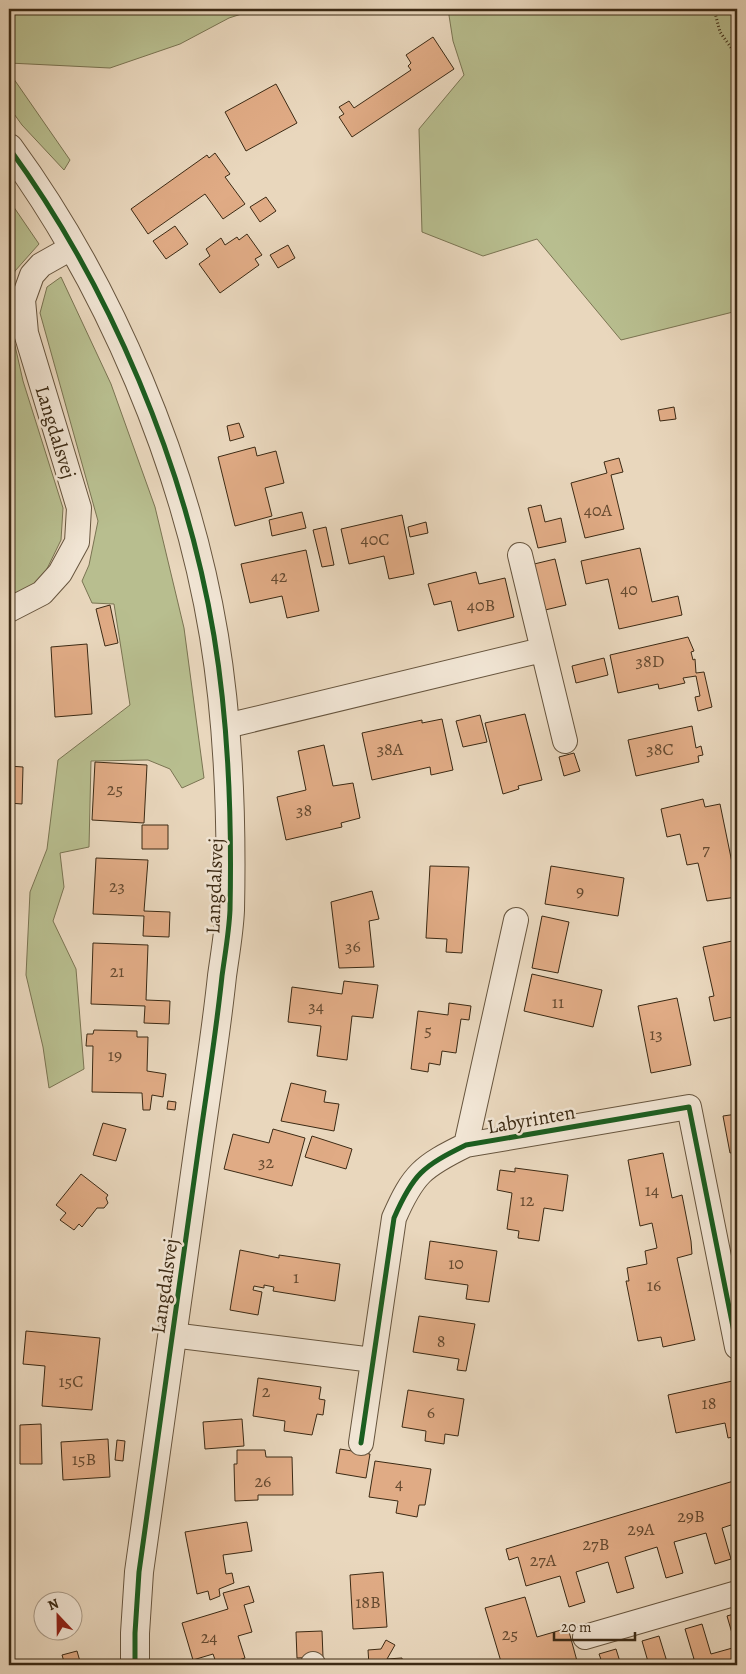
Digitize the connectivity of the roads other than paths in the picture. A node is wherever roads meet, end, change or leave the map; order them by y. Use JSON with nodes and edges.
{"nodes":[{"id":1,"x":9,"y":148,"type":"edge"},
{"id":2,"x":73,"y":247,"type":"junction"},
{"id":3,"x":520,"y":555,"type":"dead end"},
{"id":4,"x":9,"y":610,"type":"edge"},
{"id":5,"x":542,"y":650,"type":"junction"},
{"id":6,"x":226,"y":726,"type":"junction"},
{"id":7,"x":565,"y":741,"type":"dead end"},
{"id":8,"x":516,"y":920,"type":"dead end"},
{"id":9,"x":466,"y":1145,"type":"junction"},
{"id":10,"x":172,"y":1335,"type":"junction"},
{"id":11,"x":737,"y":1347,"type":"edge"},
{"id":12,"x":373,"y":1360,"type":"junction"},
{"id":13,"x":361,"y":1443,"type":"dead end"},
{"id":14,"x":737,"y":1593,"type":"edge"},
{"id":15,"x":585,"y":1637,"type":"dead end"},
{"id":16,"x":135,"y":1665,"type":"edge"}],
"edges":[{"from":1,"to":2,"type":"street","name":"Langdalsvej"},
{"from":2,"to":4,"type":"street","name":"Langdalsvej"},
{"from":2,"to":6,"type":"street","name":"Langdalsvej"},
{"from":3,"to":5,"type":"street"},
{"from":5,"to":6,"type":"street"},
{"from":5,"to":7,"type":"street"},
{"from":6,"to":10,"type":"street","name":"Langdalsvej"},
{"from":8,"to":9,"type":"street","name":"Labyrinten"},
{"from":9,"to":11,"type":"street","name":"Labyrinten"},
{"from":9,"to":12,"type":"street","name":"Labyrinten"},
{"from":10,"to":12,"type":"street"},
{"from":10,"to":16,"type":"street","name":"Langdalsvej"},
{"from":12,"to":13,"type":"street","name":"Labyrinten"},
{"from":14,"to":15,"type":"street"}]}
